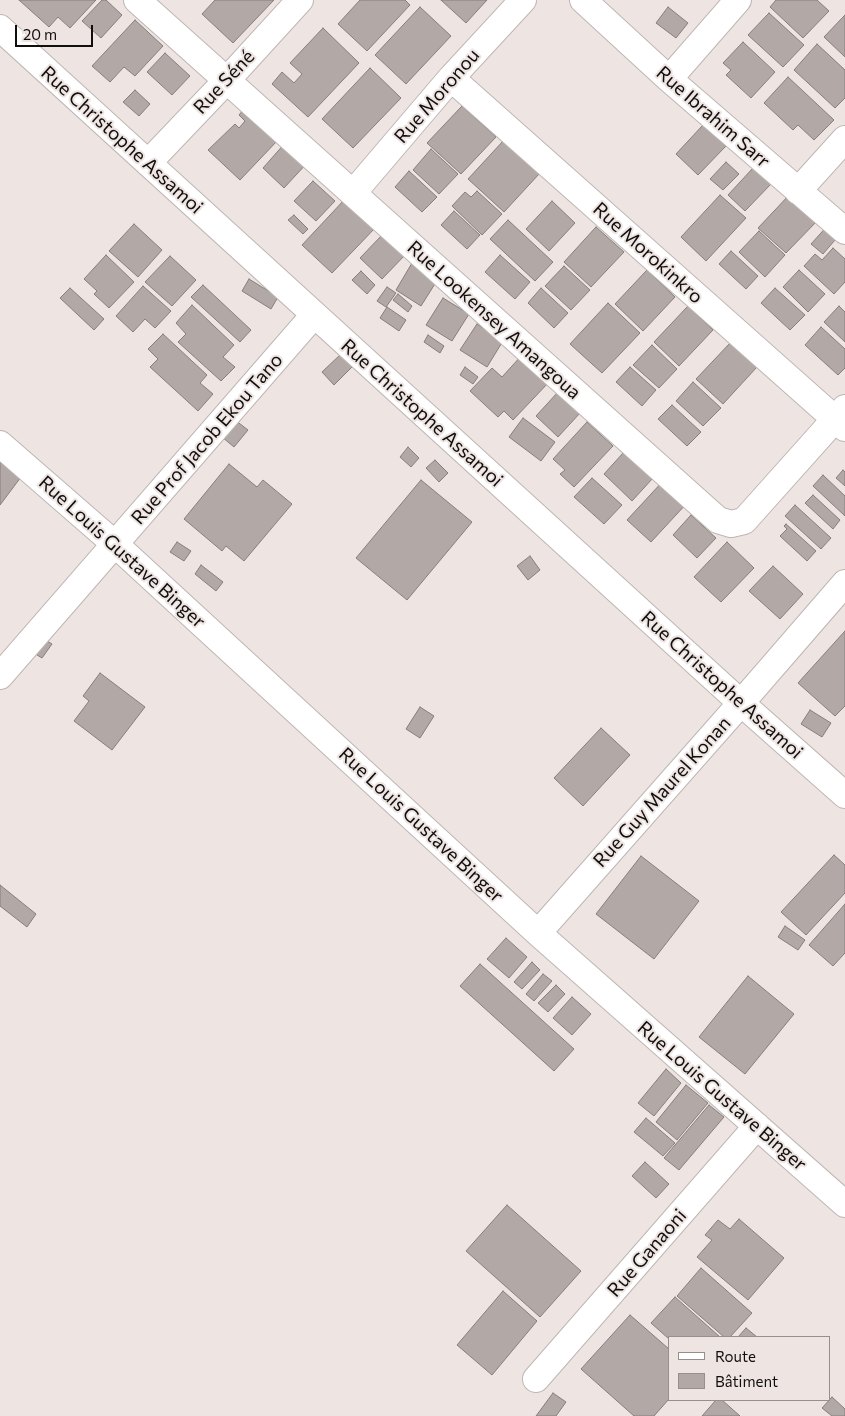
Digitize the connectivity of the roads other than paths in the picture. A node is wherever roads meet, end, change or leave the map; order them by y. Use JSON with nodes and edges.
{"nodes":[{"id":1,"x":137,"y":0,"type":"edge"},
{"id":2,"x":300,"y":0,"type":"edge"},
{"id":3,"x":523,"y":0,"type":"edge"},
{"id":4,"x":584,"y":0,"type":"edge"},
{"id":5,"x":738,"y":0,"type":"edge"},
{"id":6,"x":0,"y":28,"type":"edge"},
{"id":7,"x":451,"y":78,"type":"junction"},
{"id":8,"x":669,"y":79,"type":"junction"},
{"id":9,"x":227,"y":80,"type":"junction"},
{"id":10,"x":845,"y":138,"type":"edge"},
{"id":11,"x":148,"y":163,"type":"junction"},
{"id":12,"x":798,"y":191,"type":"junction"},
{"id":13,"x":353,"y":193,"type":"junction"},
{"id":14,"x":845,"y":231,"type":"edge"},
{"id":15,"x":314,"y":315,"type":"junction"},
{"id":16,"x":842,"y":418,"type":"edge"},
{"id":17,"x":0,"y":444,"type":"edge"},
{"id":18,"x":116,"y":544,"type":"junction"},
{"id":19,"x":845,"y":583,"type":"edge"},
{"id":20,"x":0,"y":676,"type":"edge"},
{"id":21,"x":741,"y":703,"type":"junction"},
{"id":22,"x":845,"y":795,"type":"edge"},
{"id":23,"x":538,"y":933,"type":"junction"},
{"id":24,"x":757,"y":1126,"type":"junction"},
{"id":25,"x":845,"y":1204,"type":"edge"},
{"id":26,"x":536,"y":1378,"type":"dead end"}],
"edges":[{"from":1,"to":9,"type":"street","name":"Rue Lookensey Amangoua"},
{"from":2,"to":9,"type":"street","name":"Rue Séné"},
{"from":3,"to":7,"type":"street","name":"Rue Moronou"},
{"from":4,"to":8,"type":"street","name":"Rue Ibrahim Sarr"},
{"from":5,"to":8,"type":"street"},
{"from":6,"to":11,"type":"street","name":"Rue Christophe Assamoi"},
{"from":7,"to":13,"type":"street","name":"Rue Moronou"},
{"from":7,"to":16,"type":"street","name":"Rue Morokinkro"},
{"from":8,"to":12,"type":"street","name":"Rue Ibrahim Sarr"},
{"from":9,"to":11,"type":"street","name":"Rue Séné"},
{"from":9,"to":13,"type":"street","name":"Rue Lookensey Amangoua"},
{"from":10,"to":12,"type":"street"},
{"from":11,"to":15,"type":"street","name":"Rue Christophe Assamoi"},
{"from":12,"to":14,"type":"street","name":"Rue Ibrahim Sarr"},
{"from":13,"to":16,"type":"street","name":"Rue Lookensey Amangoua"},
{"from":15,"to":18,"type":"street","name":"Rue Prof Jacob Ekou Tano"},
{"from":15,"to":21,"type":"street","name":"Rue Christophe Assamoi"},
{"from":17,"to":18,"type":"street","name":"Rue Louis Gustave Binger"},
{"from":18,"to":20,"type":"street","name":"Rue Prof Jacob Ekou Tano"},
{"from":18,"to":23,"type":"street","name":"Rue Louis Gustave Binger"},
{"from":19,"to":21,"type":"street","name":"Rue Guy Maurel Konan"},
{"from":21,"to":22,"type":"street","name":"Rue Christophe Assamoi"},
{"from":21,"to":23,"type":"street","name":"Rue Guy Maurel Konan"},
{"from":23,"to":24,"type":"street","name":"Rue Louis Gustave Binger"},
{"from":24,"to":25,"type":"street","name":"Rue Louis Gustave Binger"},
{"from":24,"to":26,"type":"street","name":"Rue Ganaoni"}]}
